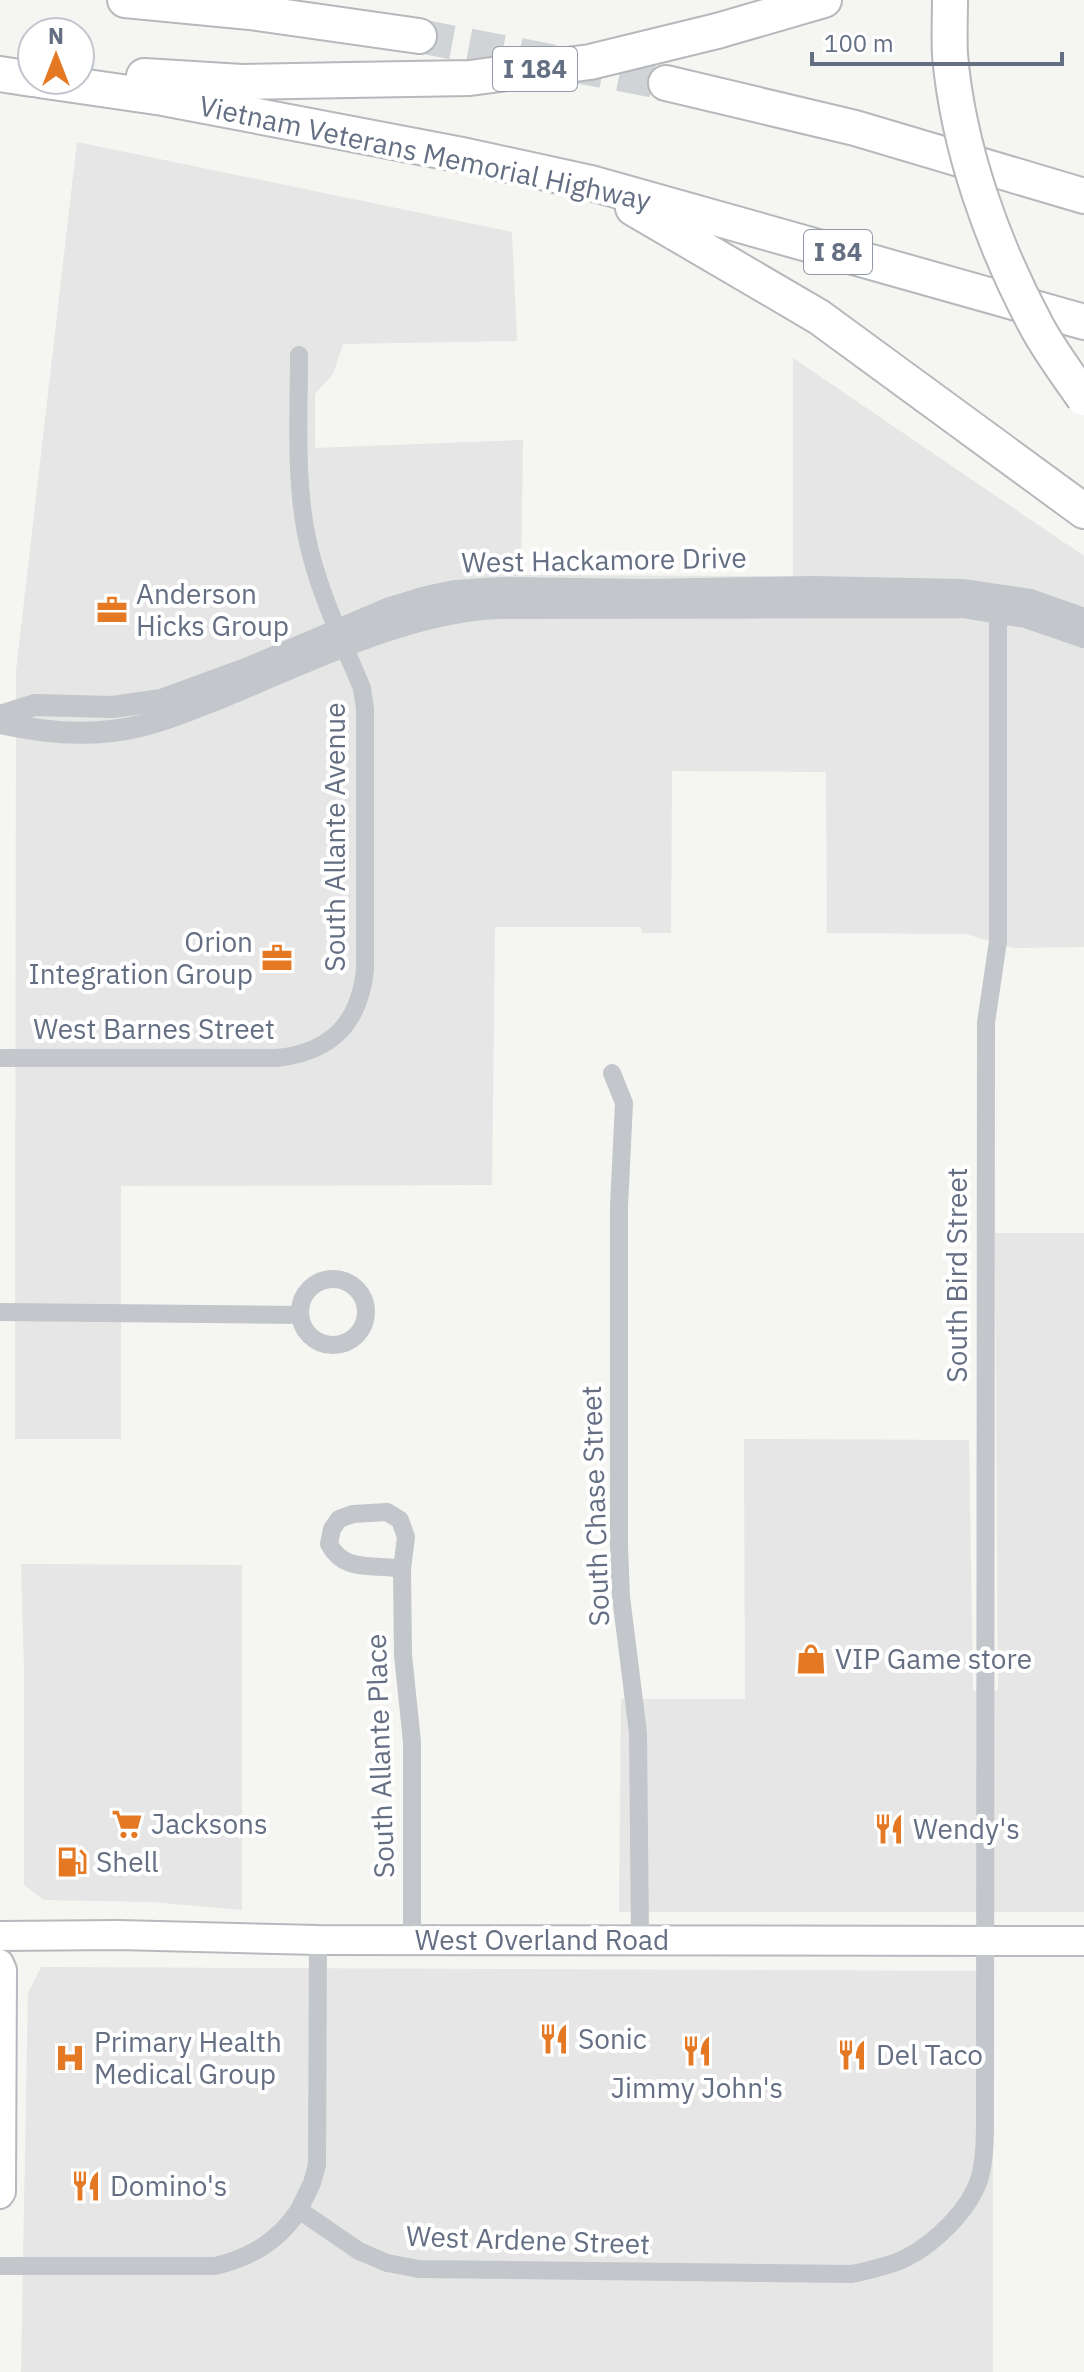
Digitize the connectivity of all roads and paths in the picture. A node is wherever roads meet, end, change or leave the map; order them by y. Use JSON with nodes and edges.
{"nodes":[{"id":1,"x":125,"y":0,"type":"edge"},
{"id":2,"x":824,"y":0,"type":"edge"},
{"id":3,"x":950,"y":0,"type":"edge"},
{"id":4,"x":419,"y":36,"type":"tunnel mouth"},
{"id":5,"x":96,"y":73,"type":"edge"},
{"id":6,"x":666,"y":83,"type":"tunnel mouth"},
{"id":7,"x":96,"y":89,"type":"edge"},
{"id":8,"x":591,"y":183,"type":"junction"},
{"id":9,"x":1084,"y":196,"type":"edge"},
{"id":10,"x":1084,"y":322,"type":"edge"},
{"id":11,"x":299,"y":355,"type":"dead end"},
{"id":12,"x":1084,"y":398,"type":"edge"},
{"id":13,"x":1084,"y":511,"type":"edge"},
{"id":14,"x":998,"y":611,"type":"junction"},
{"id":15,"x":1084,"y":619,"type":"edge"},
{"id":16,"x":1084,"y":637,"type":"edge"},
{"id":17,"x":341,"y":638,"type":"junction"},
{"id":18,"x":0,"y":716,"type":"edge"},
{"id":19,"x":0,"y":723,"type":"edge"},
{"id":20,"x":346,"y":1025,"type":"joint"},
{"id":21,"x":0,"y":1058,"type":"edge"},
{"id":22,"x":612,"y":1073,"type":"dead end"},
{"id":23,"x":0,"y":1312,"type":"edge"},
{"id":24,"x":300,"y":1315,"type":"dead end"},
{"id":25,"x":402,"y":1569,"type":"junction"},
{"id":26,"x":0,"y":1936,"type":"edge"},
{"id":27,"x":640,"y":1939,"type":"junction"},
{"id":28,"x":318,"y":1940,"type":"junction"},
{"id":29,"x":412,"y":1940,"type":"junction"},
{"id":30,"x":987,"y":1941,"type":"junction"},
{"id":31,"x":1084,"y":1941,"type":"edge"},
{"id":32,"x":0,"y":1963,"type":"edge"},
{"id":33,"x":0,"y":2195,"type":"edge"},
{"id":34,"x":299,"y":2210,"type":"junction"},
{"id":35,"x":937,"y":2236,"type":"joint"},
{"id":36,"x":0,"y":2266,"type":"edge"}],
"edges":[{"from":1,"to":4,"type":"highway"},
{"from":2,"to":5,"type":"highway","number":"I 184","bridge":true},
{"from":3,"to":12,"type":"highway","bridge":true},
{"from":6,"to":9,"type":"highway"},
{"from":7,"to":8,"type":"highway","name":"Vietnam Veterans Memorial Highway","number":"I 84"},
{"from":8,"to":10,"type":"highway","name":"Vietnam Veterans Memorial Highway","number":"I 84"},
{"from":8,"to":13,"type":"highway"},
{"from":11,"to":17,"type":"street"},
{"from":14,"to":16,"type":"street","name":"West Hackamore Drive"},
{"from":14,"to":17,"type":"street","name":"West Hackamore Drive"},
{"from":14,"to":30,"type":"street","name":"South Bird Street"},
{"from":15,"to":17,"type":"street","name":"West Hackamore Drive"},
{"from":17,"to":18,"type":"street","name":"West Hackamore Drive"},
{"from":17,"to":19,"type":"street","name":"West Hackamore Drive"},
{"from":17,"to":20,"type":"street","name":"South Allante Avenue"},
{"from":20,"to":21,"type":"street","name":"West Barnes Street"},
{"from":22,"to":27,"type":"street","name":"South Chase Street"},
{"from":23,"to":24,"type":"street"},
{"from":25,"to":25,"type":"street","name":"South Allante Place"},
{"from":25,"to":29,"type":"street","name":"South Allante Place"},
{"from":26,"to":28,"type":"main road","name":"West Overland Road"},
{"from":27,"to":29,"type":"main road","name":"West Overland Road"},
{"from":27,"to":30,"type":"main road","name":"West Overland Road"},
{"from":28,"to":29,"type":"main road","name":"West Overland Road"},
{"from":28,"to":34,"type":"street"},
{"from":30,"to":31,"type":"main road","name":"West Overland Road"},
{"from":30,"to":35,"type":"street","name":"South Bird Street"},
{"from":32,"to":33,"type":"main road"},
{"from":34,"to":35,"type":"street","name":"West Ardene Street"},
{"from":34,"to":36,"type":"street"}]}
